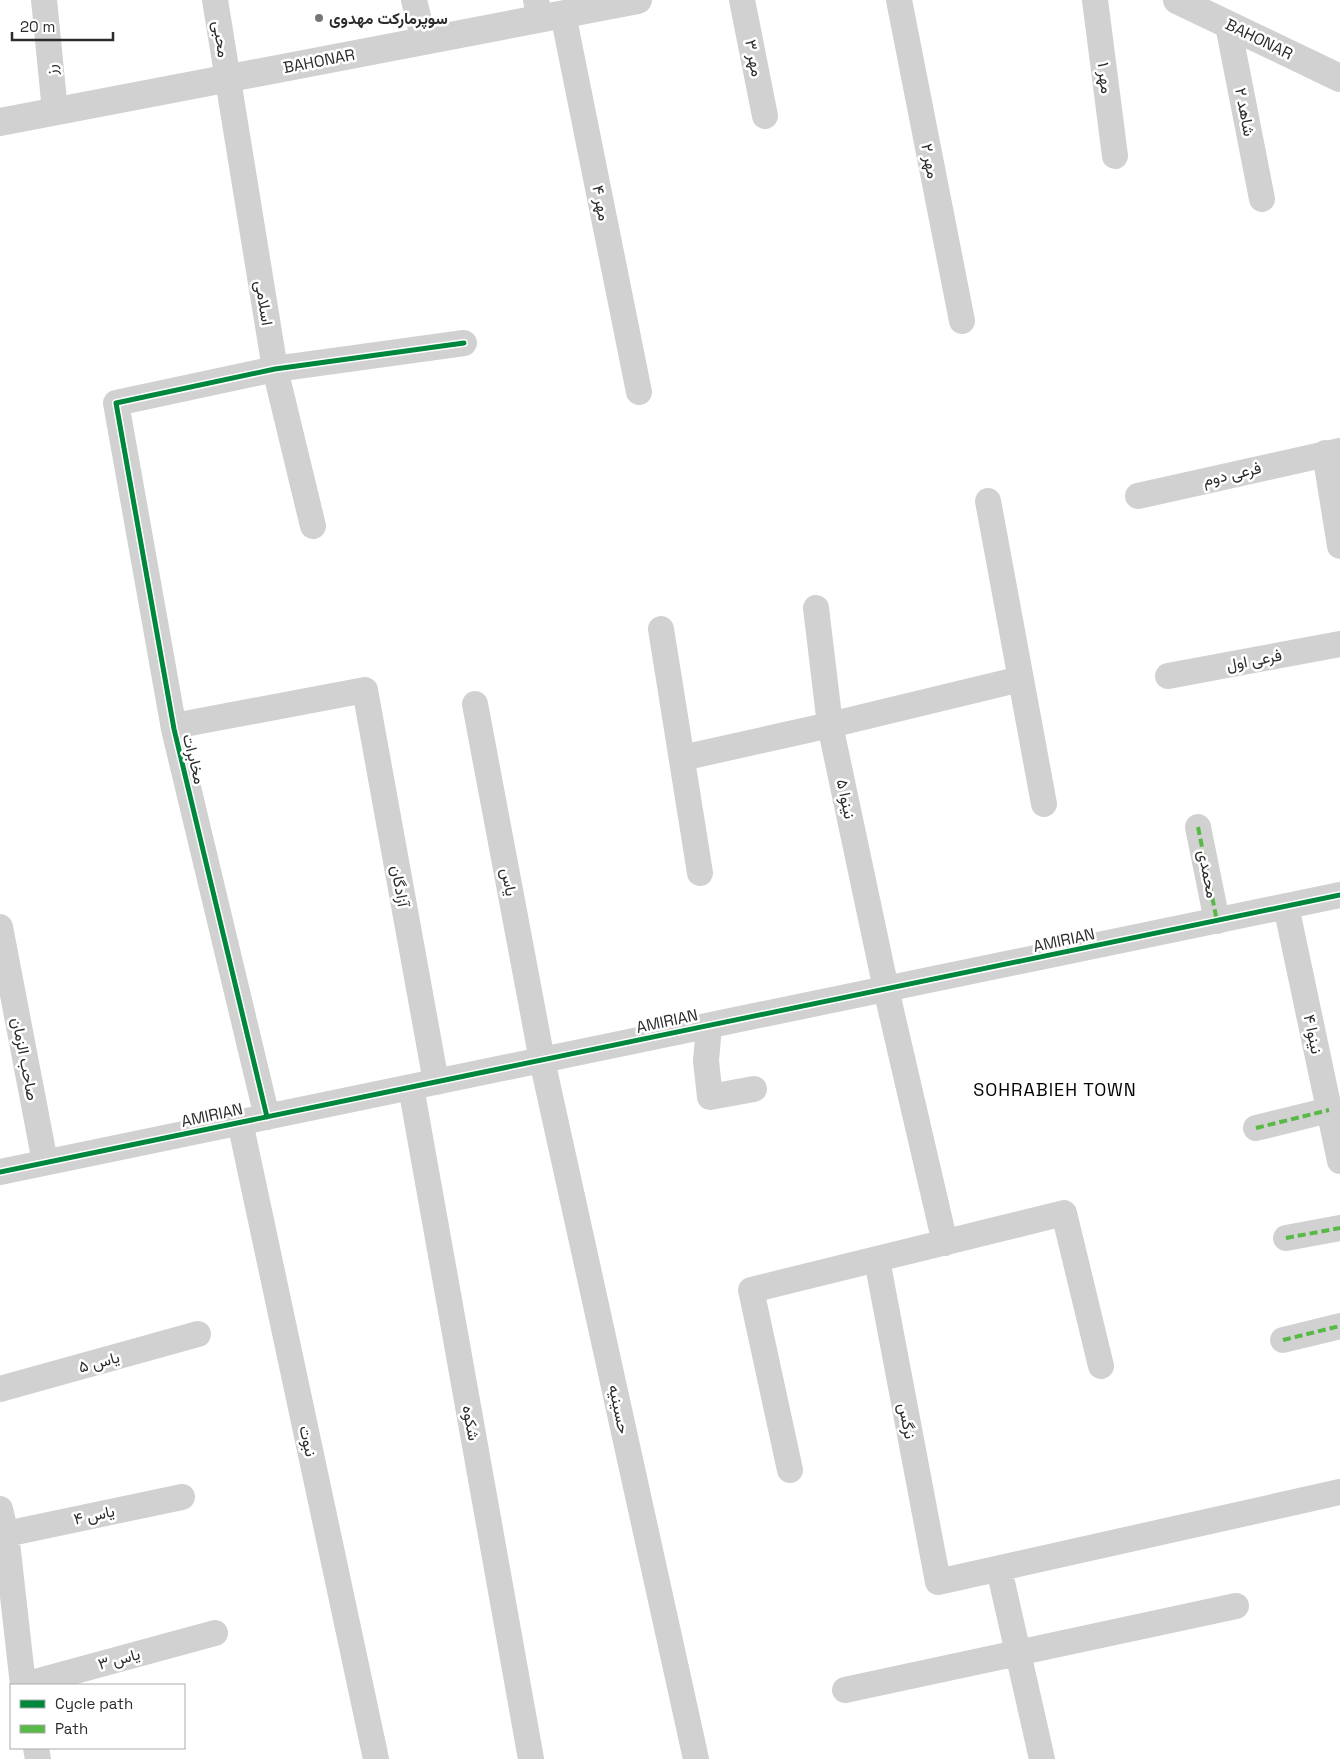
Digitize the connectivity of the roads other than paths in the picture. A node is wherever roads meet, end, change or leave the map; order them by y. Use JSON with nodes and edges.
{"nodes":[{"id":1,"x":44,"y":0,"type":"edge"},
{"id":2,"x":215,"y":0,"type":"edge"},
{"id":3,"x":414,"y":0,"type":"edge"},
{"id":4,"x":638,"y":0,"type":"edge"},
{"id":5,"x":742,"y":0,"type":"edge"},
{"id":6,"x":898,"y":0,"type":"edge"},
{"id":7,"x":1095,"y":0,"type":"edge"},
{"id":8,"x":1177,"y":0,"type":"edge"},
{"id":9,"x":546,"y":11,"type":"edge"},
{"id":10,"x":1228,"y":24,"type":"junction"},
{"id":11,"x":424,"y":41,"type":"junction"},
{"id":12,"x":228,"y":78,"type":"junction"},
{"id":13,"x":1340,"y":78,"type":"edge"},
{"id":14,"x":55,"y":111,"type":"junction"},
{"id":15,"x":765,"y":116,"type":"dead end"},
{"id":16,"x":0,"y":122,"type":"edge"},
{"id":17,"x":1115,"y":156,"type":"dead end"},
{"id":18,"x":1262,"y":200,"type":"dead end"},
{"id":19,"x":962,"y":321,"type":"dead end"},
{"id":20,"x":464,"y":343,"type":"dead end"},
{"id":21,"x":275,"y":369,"type":"junction"},
{"id":22,"x":639,"y":392,"type":"dead end"},
{"id":23,"x":1333,"y":452,"type":"edge"},
{"id":24,"x":1138,"y":496,"type":"dead end"},
{"id":25,"x":988,"y":501,"type":"dead end"},
{"id":26,"x":313,"y":526,"type":"dead end"},
{"id":27,"x":1340,"y":546,"type":"edge"},
{"id":28,"x":816,"y":608,"type":"dead end"},
{"id":29,"x":662,"y":629,"type":"dead end"},
{"id":30,"x":1340,"y":644,"type":"edge"},
{"id":31,"x":1168,"y":676,"type":"dead end"},
{"id":32,"x":1021,"y":679,"type":"junction"},
{"id":33,"x":475,"y":704,"type":"dead end"},
{"id":34,"x":830,"y":725,"type":"junction"},
{"id":35,"x":174,"y":726,"type":"junction"},
{"id":36,"x":682,"y":758,"type":"junction"},
{"id":37,"x":1044,"y":804,"type":"dead end"},
{"id":38,"x":1198,"y":828,"type":"dead end"},
{"id":39,"x":700,"y":873,"type":"dead end"},
{"id":40,"x":1340,"y":895,"type":"edge"},
{"id":41,"x":1286,"y":906,"type":"junction"},
{"id":42,"x":1217,"y":921,"type":"junction"},
{"id":43,"x":0,"y":927,"type":"edge"},
{"id":44,"x":886,"y":989,"type":"junction"},
{"id":45,"x":709,"y":1026,"type":"junction"},
{"id":46,"x":542,"y":1060,"type":"junction"},
{"id":47,"x":436,"y":1082,"type":"junction"},
{"id":48,"x":411,"y":1087,"type":"junction"},
{"id":49,"x":754,"y":1089,"type":"dead end"},
{"id":50,"x":1329,"y":1110,"type":"junction"},
{"id":51,"x":268,"y":1117,"type":"junction"},
{"id":52,"x":240,"y":1122,"type":"junction"},
{"id":53,"x":1256,"y":1128,"type":"dead end"},
{"id":54,"x":1340,"y":1161,"type":"edge"},
{"id":55,"x":45,"y":1162,"type":"junction"},
{"id":56,"x":0,"y":1172,"type":"edge"},
{"id":57,"x":1340,"y":1228,"type":"edge"},
{"id":58,"x":1286,"y":1238,"type":"dead end"},
{"id":59,"x":945,"y":1243,"type":"junction"},
{"id":60,"x":877,"y":1260,"type":"junction"},
{"id":61,"x":1340,"y":1326,"type":"edge"},
{"id":62,"x":198,"y":1334,"type":"dead end"},
{"id":63,"x":1283,"y":1340,"type":"dead end"},
{"id":64,"x":1101,"y":1366,"type":"dead end"},
{"id":65,"x":0,"y":1389,"type":"edge"},
{"id":66,"x":790,"y":1470,"type":"dead end"},
{"id":67,"x":1340,"y":1492,"type":"edge"},
{"id":68,"x":182,"y":1497,"type":"dead end"},
{"id":69,"x":0,"y":1509,"type":"edge"},
{"id":70,"x":6,"y":1534,"type":"junction"},
{"id":71,"x":999,"y":1569,"type":"junction"},
{"id":72,"x":1236,"y":1606,"type":"dead end"},
{"id":73,"x":214,"y":1633,"type":"dead end"},
{"id":74,"x":1018,"y":1653,"type":"junction"},
{"id":75,"x":23,"y":1684,"type":"edge"},
{"id":76,"x":27,"y":1684,"type":"edge"},
{"id":77,"x":845,"y":1690,"type":"dead end"},
{"id":78,"x":376,"y":1759,"type":"edge"},
{"id":79,"x":531,"y":1759,"type":"edge"},
{"id":80,"x":696,"y":1759,"type":"edge"},
{"id":81,"x":1042,"y":1759,"type":"edge"}],
"edges":[{"from":1,"to":14,"type":"street","name":"رز"},
{"from":2,"to":12,"type":"street","name":"محبی"},
{"from":3,"to":11,"type":"street"},
{"from":4,"to":9,"type":"street","name":"BAHONAR"},
{"from":5,"to":15,"type":"street","name":"مهر ۳"},
{"from":6,"to":19,"type":"street","name":"مهر ۲"},
{"from":7,"to":17,"type":"street","name":"مهر ۱"},
{"from":8,"to":10,"type":"street","name":"BAHONAR"},
{"from":9,"to":11,"type":"street","name":"BAHONAR"},
{"from":9,"to":22,"type":"street","name":"مهر ۴"},
{"from":10,"to":13,"type":"street","name":"BAHONAR"},
{"from":10,"to":18,"type":"street","name":"شاهد ۲"},
{"from":11,"to":12,"type":"street","name":"BAHONAR"},
{"from":12,"to":14,"type":"street","name":"BAHONAR"},
{"from":12,"to":21,"type":"street","name":"اسلامی"},
{"from":14,"to":16,"type":"street","name":"BAHONAR"},
{"from":20,"to":21,"type":"street"},
{"from":21,"to":26,"type":"street","name":"اسلامی"},
{"from":21,"to":35,"type":"street","name":"مخابرات"},
{"from":23,"to":24,"type":"street","name":"فرعی دوم"},
{"from":23,"to":27,"type":"street"},
{"from":25,"to":32,"type":"street"},
{"from":28,"to":34,"type":"street","name":"نینوا ۵"},
{"from":29,"to":36,"type":"street"},
{"from":30,"to":31,"type":"street","name":"فرعی اول"},
{"from":32,"to":34,"type":"street"},
{"from":32,"to":37,"type":"street"},
{"from":33,"to":46,"type":"street","name":"یاس"},
{"from":34,"to":36,"type":"street"},
{"from":34,"to":44,"type":"street","name":"نینوا ۵"},
{"from":35,"to":47,"type":"street","name":"آزادگان"},
{"from":35,"to":51,"type":"street","name":"مخابرات"},
{"from":36,"to":39,"type":"street"},
{"from":38,"to":42,"type":"street","name":"محمدی"},
{"from":40,"to":41,"type":"street","name":"AMIRIAN"},
{"from":41,"to":42,"type":"street","name":"AMIRIAN"},
{"from":41,"to":50,"type":"street","name":"نینوا ۴"},
{"from":42,"to":44,"type":"street","name":"AMIRIAN"},
{"from":43,"to":55,"type":"street","name":"صاحب الزمان"},
{"from":44,"to":45,"type":"street","name":"AMIRIAN"},
{"from":44,"to":59,"type":"street"},
{"from":45,"to":46,"type":"street","name":"AMIRIAN"},
{"from":45,"to":49,"type":"street"},
{"from":46,"to":47,"type":"street","name":"AMIRIAN"},
{"from":46,"to":80,"type":"street","name":"حسینیه"},
{"from":47,"to":48,"type":"street","name":"AMIRIAN"},
{"from":48,"to":51,"type":"street","name":"AMIRIAN"},
{"from":48,"to":79,"type":"street","name":"شکوه"},
{"from":50,"to":53,"type":"street"},
{"from":50,"to":54,"type":"street","name":"نینوا ۴"},
{"from":51,"to":52,"type":"street","name":"AMIRIAN"},
{"from":52,"to":55,"type":"street","name":"AMIRIAN"},
{"from":52,"to":78,"type":"street","name":"نبوت"},
{"from":55,"to":56,"type":"street","name":"AMIRIAN"},
{"from":57,"to":58,"type":"street"},
{"from":59,"to":60,"type":"street"},
{"from":59,"to":64,"type":"street"},
{"from":60,"to":66,"type":"street"},
{"from":60,"to":71,"type":"street","name":"نرگس"},
{"from":61,"to":63,"type":"street"},
{"from":62,"to":65,"type":"street","name":"یاس ۵"},
{"from":67,"to":71,"type":"street"},
{"from":68,"to":70,"type":"street","name":"یاس ۴"},
{"from":69,"to":70,"type":"street"},
{"from":70,"to":75,"type":"street"},
{"from":71,"to":74,"type":"street"},
{"from":72,"to":74,"type":"street"},
{"from":73,"to":76,"type":"street","name":"یاس ۳"},
{"from":74,"to":77,"type":"street"},
{"from":74,"to":81,"type":"street"}]}
